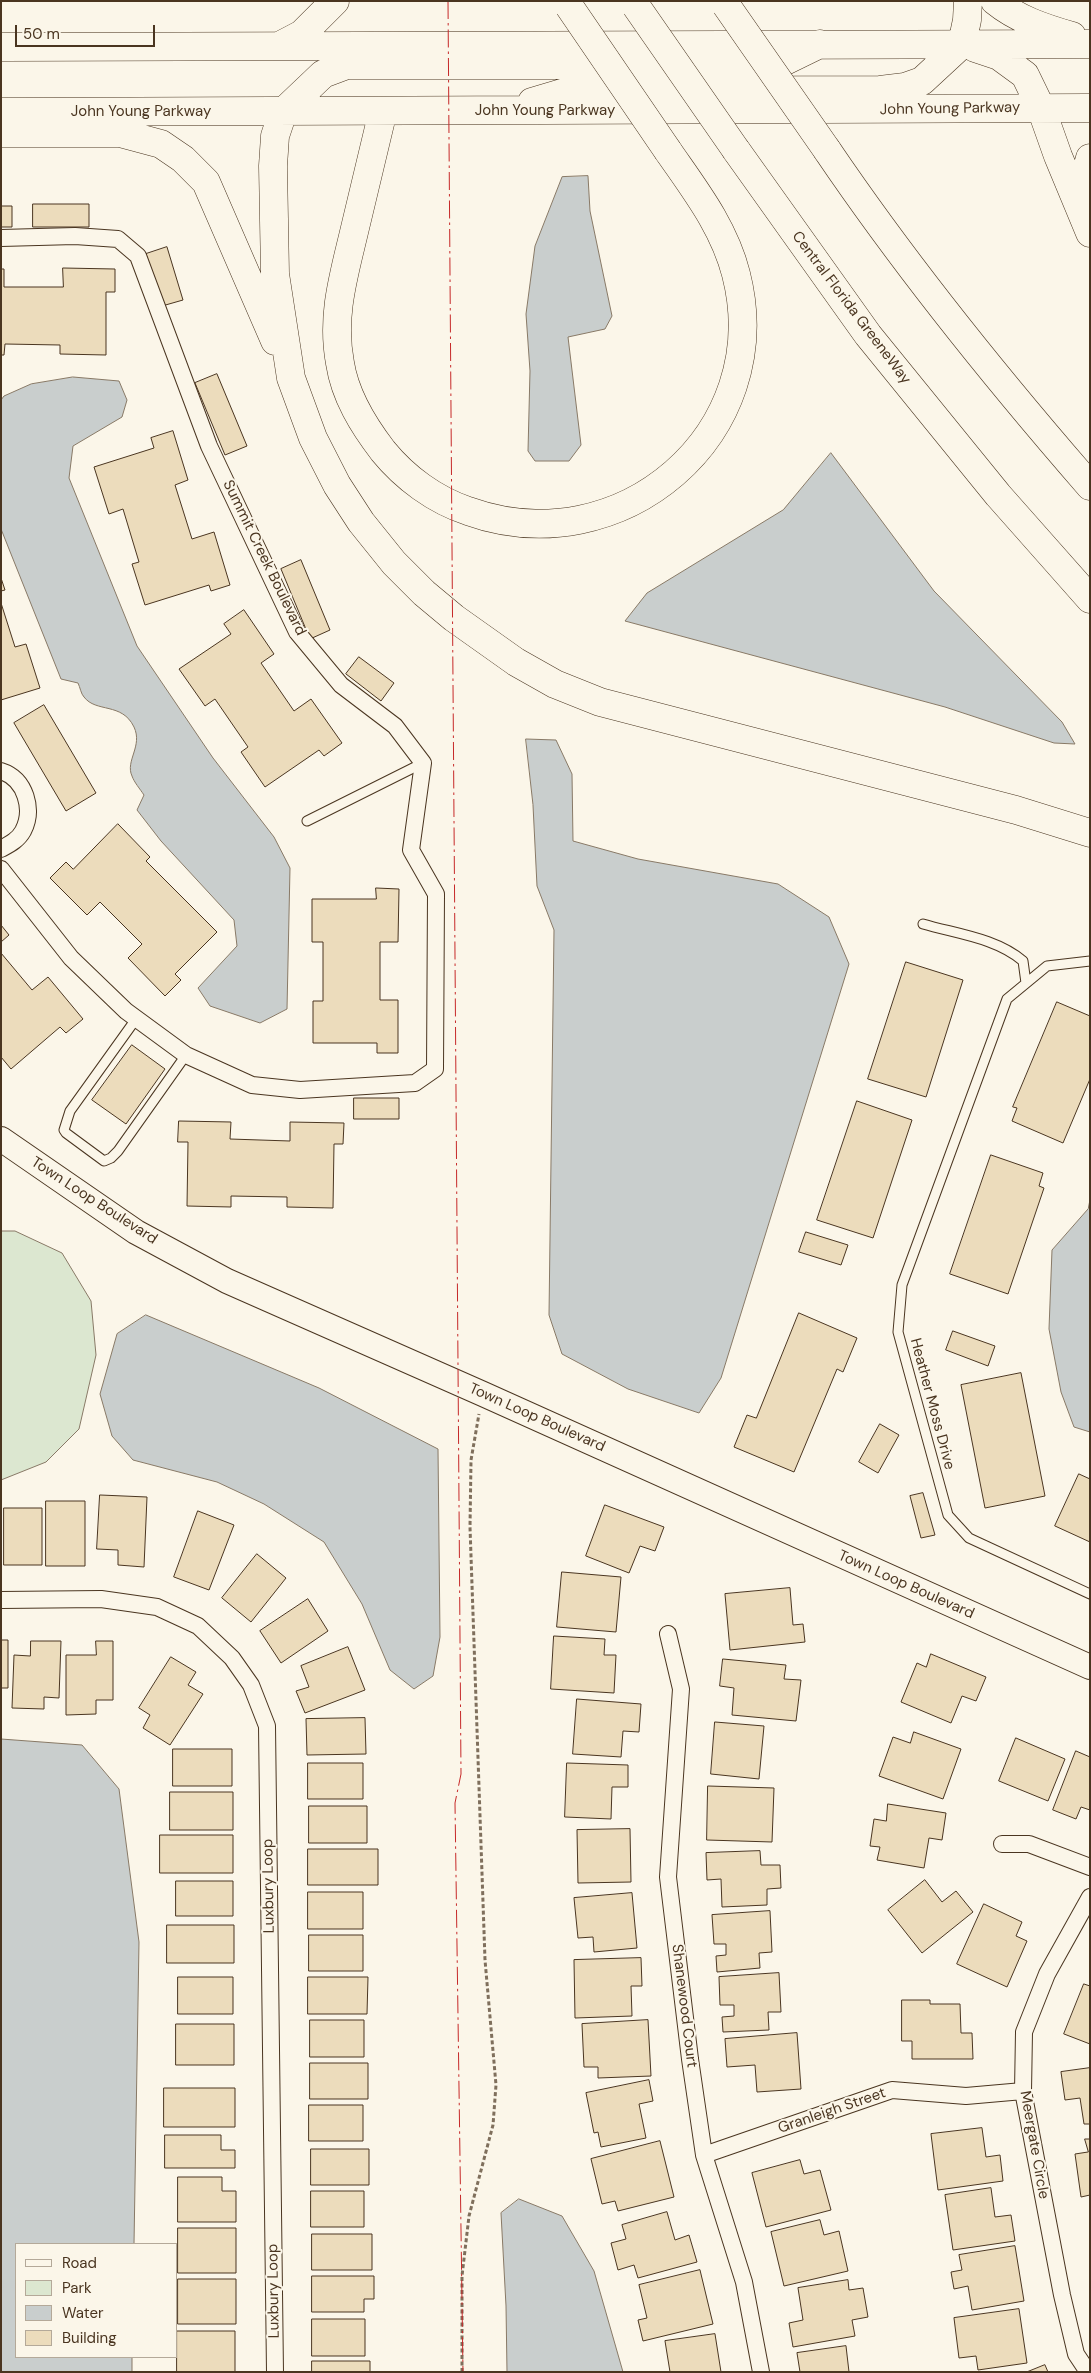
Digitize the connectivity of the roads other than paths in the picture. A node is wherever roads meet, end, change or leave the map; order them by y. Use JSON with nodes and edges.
{"nodes":[{"id":1,"x":335,"y":1,"type":"edge"},
{"id":2,"x":968,"y":1,"type":"edge"},
{"id":3,"x":995,"y":1,"type":"edge"},
{"id":4,"x":634,"y":3,"type":"edge"},
{"id":5,"x":725,"y":3,"type":"edge"},
{"id":6,"x":568,"y":4,"type":"edge"},
{"id":7,"x":1090,"y":43,"type":"edge"},
{"id":8,"x":820,"y":44,"type":"junction"},
{"id":9,"x":962,"y":44,"type":"junction"},
{"id":10,"x":281,"y":46,"type":"junction"},
{"id":11,"x":1,"y":47,"type":"edge"},
{"id":12,"x":1041,"y":108,"type":"junction"},
{"id":13,"x":1090,"y":108,"type":"edge"},
{"id":14,"x":383,"y":111,"type":"junction"},
{"id":15,"x":504,"y":111,"type":"junction"},
{"id":16,"x":1,"y":112,"type":"edge"},
{"id":17,"x":283,"y":112,"type":"junction"},
{"id":18,"x":1,"y":133,"type":"edge"},
{"id":19,"x":1090,"y":158,"type":"edge"},
{"id":20,"x":1087,"y":225,"type":"edge"},
{"id":21,"x":1,"y":238,"type":"edge"},
{"id":22,"x":291,"y":378,"type":"junction"},
{"id":23,"x":1090,"y":486,"type":"edge"},
{"id":24,"x":1090,"y":599,"type":"edge"},
{"id":25,"x":423,"y":763,"type":"junction"},
{"id":26,"x":1,"y":771,"type":"edge"},
{"id":27,"x":307,"y":821,"type":"dead end"},
{"id":28,"x":1090,"y":833,"type":"edge"},
{"id":29,"x":1,"y":849,"type":"edge"},
{"id":30,"x":1,"y":870,"type":"edge"},
{"id":31,"x":923,"y":924,"type":"dead end"},
{"id":32,"x":1090,"y":961,"type":"edge"},
{"id":33,"x":1026,"y":983,"type":"junction"},
{"id":34,"x":136,"y":1019,"type":"junction"},
{"id":35,"x":186,"y":1055,"type":"junction"},
{"id":36,"x":1,"y":1139,"type":"edge"},
{"id":37,"x":1090,"y":1594,"type":"edge"},
{"id":38,"x":1,"y":1600,"type":"edge"},
{"id":39,"x":668,"y":1634,"type":"dead end"},
{"id":40,"x":1090,"y":1667,"type":"edge"},
{"id":41,"x":1002,"y":1844,"type":"dead end"},
{"id":42,"x":1090,"y":1867,"type":"edge"},
{"id":43,"x":1090,"y":1897,"type":"edge"},
{"id":44,"x":1023,"y":2092,"type":"junction"},
{"id":45,"x":704,"y":2155,"type":"junction"},
{"id":46,"x":275,"y":2372,"type":"edge"},
{"id":47,"x":762,"y":2372,"type":"edge"},
{"id":48,"x":1088,"y":2372,"type":"edge"}],
"edges":[{"from":1,"to":10,"type":"highway"},
{"from":2,"to":9,"type":"highway"},
{"from":3,"to":7,"type":"highway"},
{"from":4,"to":24,"type":"highway","name":"Central Florida GreeneWay","bridge":true},
{"from":5,"to":23,"type":"highway","bridge":true},
{"from":6,"to":14,"type":"highway","bridge":true},
{"from":7,"to":9,"type":"highway"},
{"from":8,"to":9,"type":"highway"},
{"from":8,"to":10,"type":"highway"},
{"from":8,"to":17,"type":"highway"},
{"from":9,"to":12,"type":"highway"},
{"from":9,"to":15,"type":"highway"},
{"from":10,"to":11,"type":"highway"},
{"from":12,"to":13,"type":"highway","name":"John Young Parkway"},
{"from":12,"to":15,"type":"highway","name":"John Young Parkway"},
{"from":12,"to":20,"type":"highway"},
{"from":14,"to":15,"type":"highway","name":"John Young Parkway"},
{"from":14,"to":17,"type":"highway","name":"John Young Parkway"},
{"from":16,"to":17,"type":"highway","name":"John Young Parkway"},
{"from":17,"to":22,"type":"highway"},
{"from":18,"to":22,"type":"highway"},
{"from":19,"to":20,"type":"highway"},
{"from":21,"to":25,"type":"street","name":"Summit Creek Boulevard"},
{"from":22,"to":28,"type":"highway"},
{"from":25,"to":27,"type":"lane"},
{"from":25,"to":35,"type":"street"},
{"from":26,"to":29,"type":"street"},
{"from":30,"to":34,"type":"street"},
{"from":31,"to":33,"type":"lane"},
{"from":32,"to":33,"type":"lane","name":"Heather Moss Drive"},
{"from":33,"to":37,"type":"lane","name":"Heather Moss Drive"},
{"from":34,"to":35,"type":"street"},
{"from":34,"to":35,"type":"lane"},
{"from":36,"to":40,"type":"street","name":"Town Loop Boulevard"},
{"from":38,"to":46,"type":"street","name":"Luxbury Loop"},
{"from":39,"to":45,"type":"street","name":"Shanewood Court"},
{"from":41,"to":42,"type":"street"},
{"from":43,"to":44,"type":"street","name":"Meergate Circle"},
{"from":44,"to":45,"type":"street","name":"Granleigh Street"},
{"from":44,"to":48,"type":"street","name":"Meergate Circle"},
{"from":45,"to":47,"type":"street","name":"Shanewood Court"}]}
